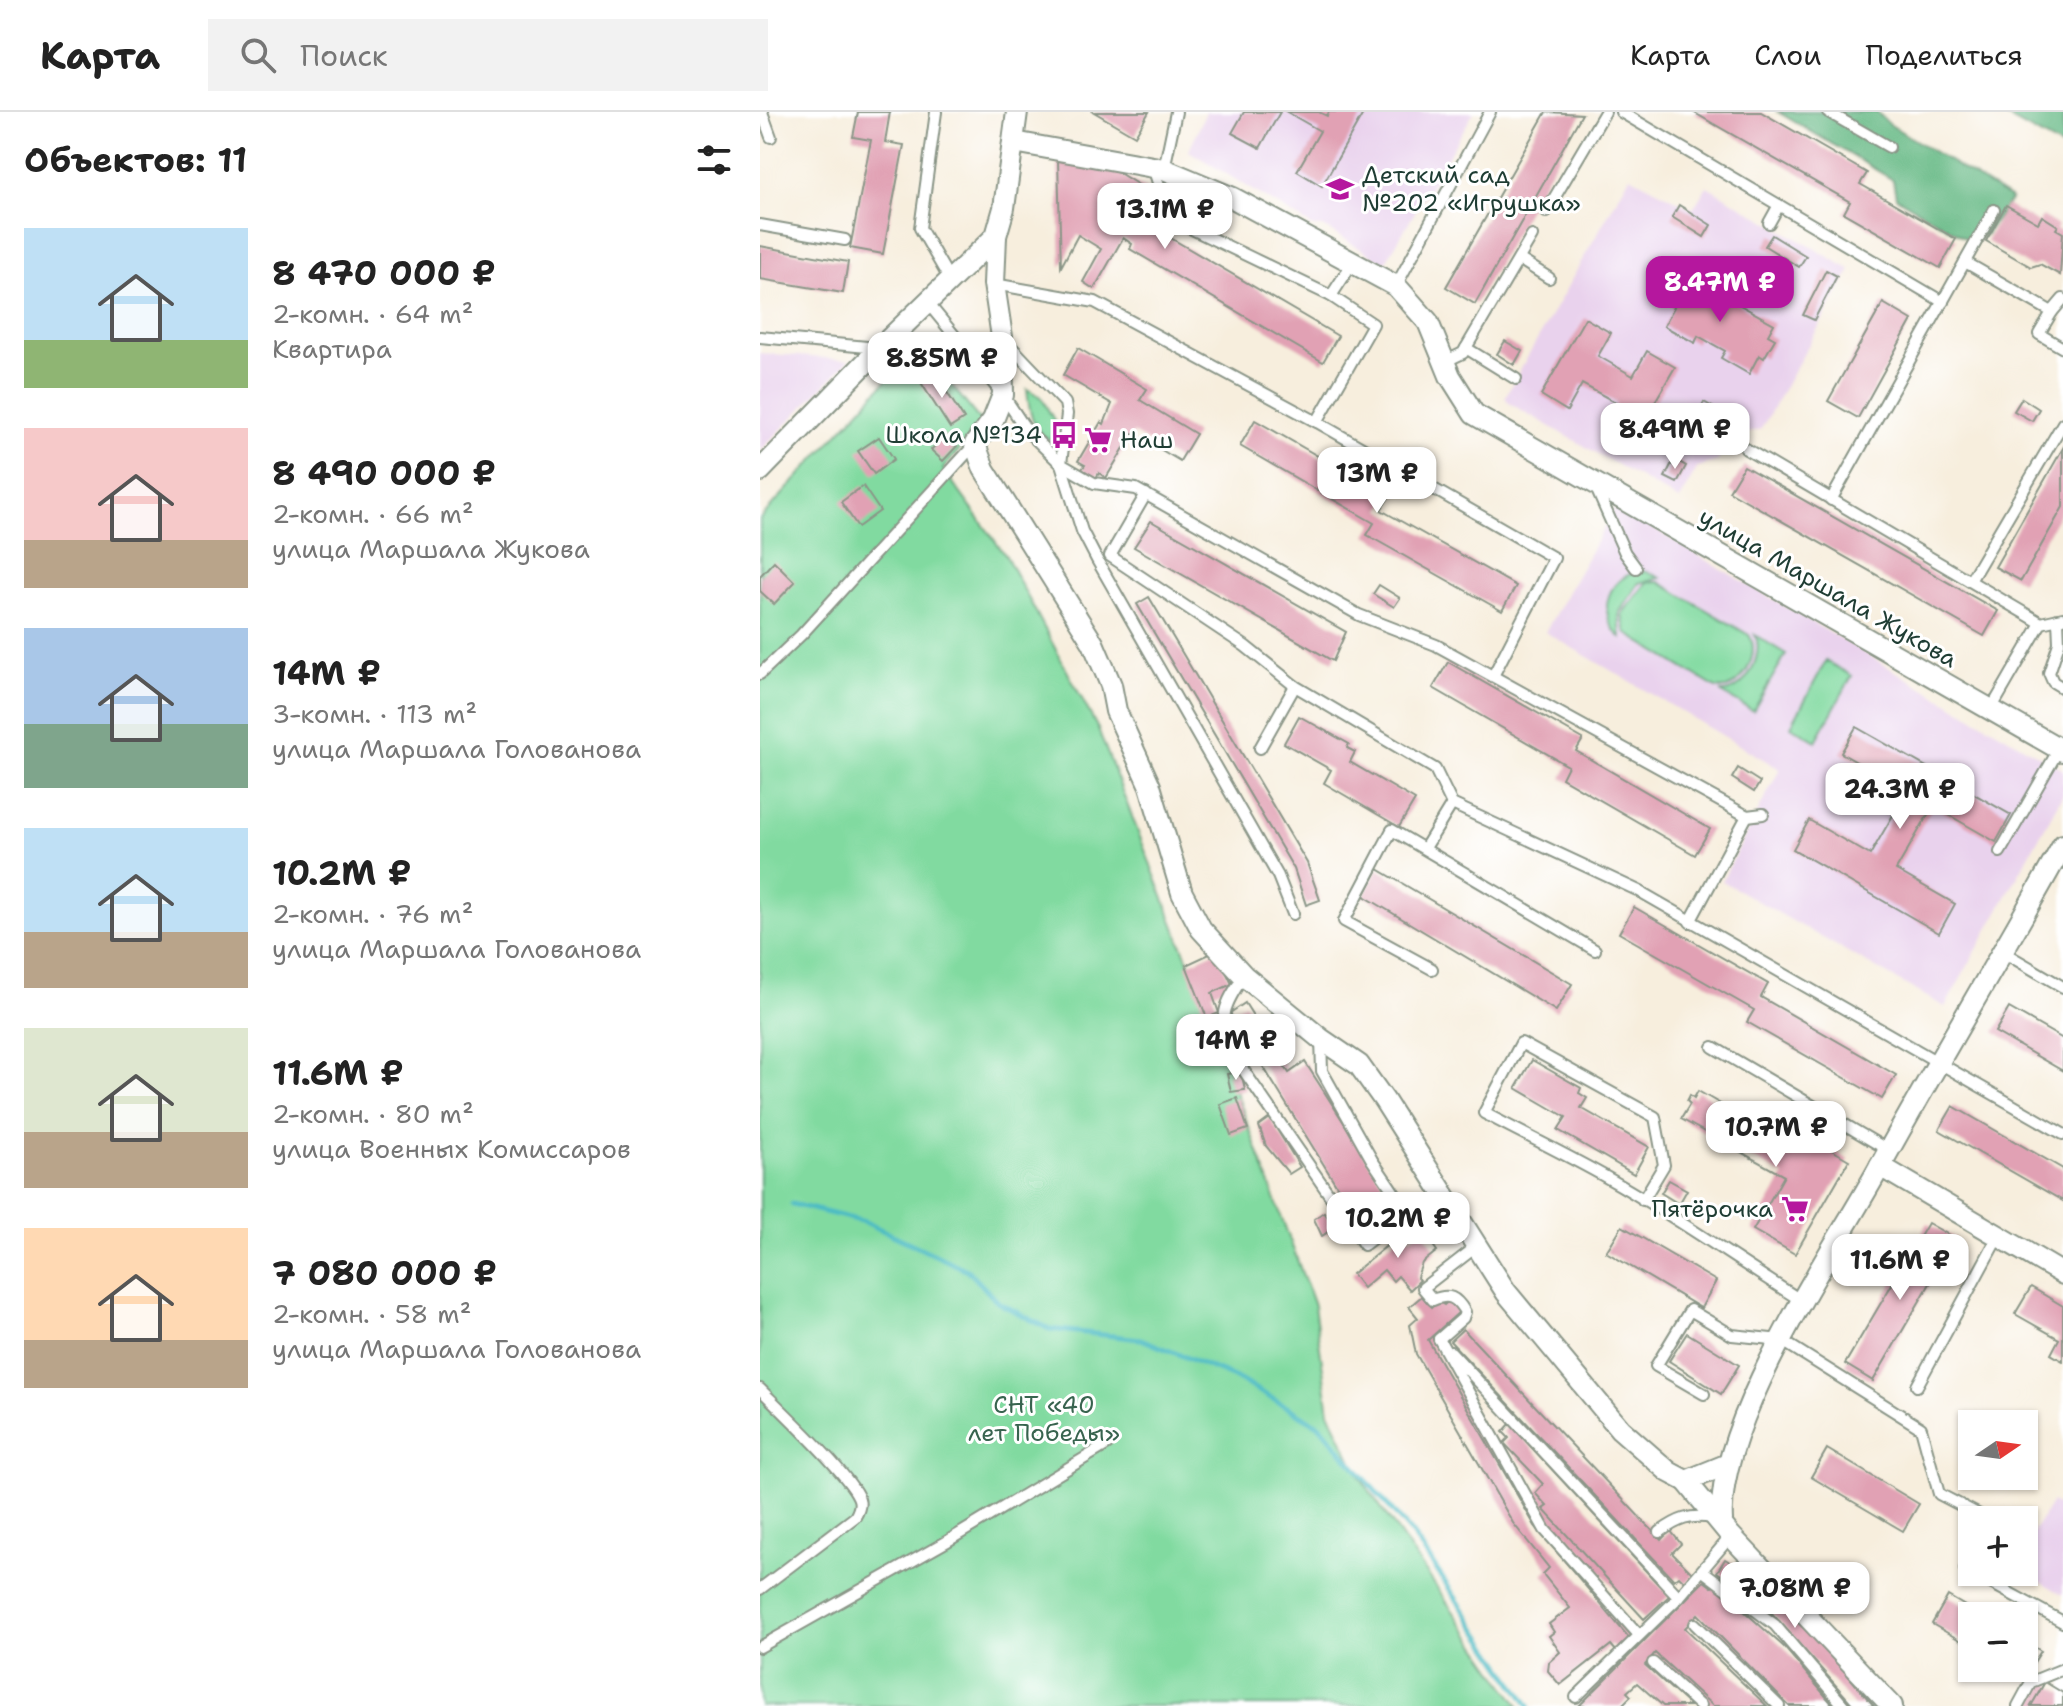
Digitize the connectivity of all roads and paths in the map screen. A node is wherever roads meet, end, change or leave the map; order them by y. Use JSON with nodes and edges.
{"nodes":[{"id":1,"x":762,"y":112,"type":"edge"},
{"id":2,"x":936,"y":112,"type":"edge"},
{"id":3,"x":1017,"y":112,"type":"edge"},
{"id":4,"x":1176,"y":112,"type":"edge"},
{"id":5,"x":1490,"y":112,"type":"edge"},
{"id":6,"x":1605,"y":112,"type":"edge"},
{"id":7,"x":1621,"y":112,"type":"edge"},
{"id":8,"x":1828,"y":112,"type":"edge"},
{"id":9,"x":771,"y":137,"type":"dead end"},
{"id":10,"x":1014,"y":142,"type":"junction"},
{"id":11,"x":1889,"y":147,"type":"dead end"},
{"id":12,"x":1158,"y":168,"type":"junction"},
{"id":13,"x":1779,"y":205,"type":"junction"},
{"id":14,"x":1994,"y":210,"type":"dead end"},
{"id":15,"x":1546,"y":212,"type":"dead end"},
{"id":16,"x":1769,"y":223,"type":"dead end"},
{"id":17,"x":760,"y":225,"type":"edge"},
{"id":18,"x":996,"y":236,"type":"junction"},
{"id":19,"x":1532,"y":236,"type":"dead end"},
{"id":20,"x":845,"y":240,"type":"dead end"},
{"id":21,"x":1519,"y":259,"type":"junction"},
{"id":22,"x":1965,"y":262,"type":"junction"},
{"id":23,"x":1346,"y":273,"type":"dead end"},
{"id":24,"x":1549,"y":278,"type":"dead end"},
{"id":25,"x":950,"y":280,"type":"junction"},
{"id":26,"x":994,"y":284,"type":"junction"},
{"id":27,"x":1396,"y":286,"type":"junction"},
{"id":28,"x":1331,"y":296,"type":"junction"},
{"id":29,"x":2063,"y":299,"type":"edge"},
{"id":30,"x":927,"y":302,"type":"junction"},
{"id":31,"x":1943,"y":302,"type":"junction"},
{"id":32,"x":2052,"y":312,"type":"junction"},
{"id":33,"x":760,"y":337,"type":"edge"},
{"id":34,"x":1002,"y":337,"type":"junction"},
{"id":35,"x":880,"y":348,"type":"junction"},
{"id":36,"x":1466,"y":348,"type":"junction"},
{"id":37,"x":2063,"y":348,"type":"edge"},
{"id":38,"x":1444,"y":362,"type":"junction"},
{"id":39,"x":1516,"y":379,"type":"dead end"},
{"id":40,"x":1003,"y":395,"type":"junction"},
{"id":41,"x":1317,"y":422,"type":"junction"},
{"id":42,"x":2063,"y":423,"type":"edge"},
{"id":43,"x":975,"y":444,"type":"junction"},
{"id":44,"x":1746,"y":449,"type":"dead end"},
{"id":45,"x":1061,"y":464,"type":"junction"},
{"id":46,"x":760,"y":471,"type":"edge"},
{"id":47,"x":1593,"y":483,"type":"junction"},
{"id":48,"x":1146,"y":494,"type":"junction"},
{"id":49,"x":1831,"y":500,"type":"junction"},
{"id":50,"x":1636,"y":568,"type":"dead end"},
{"id":51,"x":1970,"y":581,"type":"junction"},
{"id":52,"x":2060,"y":618,"type":"edge"},
{"id":53,"x":2041,"y":623,"type":"junction"},
{"id":54,"x":760,"y":674,"type":"edge"},
{"id":55,"x":1493,"y":676,"type":"junction"},
{"id":56,"x":1295,"y":686,"type":"junction"},
{"id":57,"x":2063,"y":688,"type":"edge"},
{"id":58,"x":1990,"y":711,"type":"junction"},
{"id":59,"x":1260,"y":748,"type":"dead end"},
{"id":60,"x":2061,"y":750,"type":"edge"},
{"id":61,"x":1452,"y":804,"type":"junction"},
{"id":62,"x":1763,"y":814,"type":"dead end"},
{"id":63,"x":1747,"y":816,"type":"junction"},
{"id":64,"x":1425,"y":848,"type":"junction"},
{"id":65,"x":2061,"y":851,"type":"edge"},
{"id":66,"x":2000,"y":852,"type":"dead end"},
{"id":67,"x":1293,"y":914,"type":"dead end"},
{"id":68,"x":1690,"y":922,"type":"junction"},
{"id":69,"x":1595,"y":950,"type":"dead end"},
{"id":70,"x":2003,"y":952,"type":"junction"},
{"id":71,"x":1432,"y":969,"type":"dead end"},
{"id":72,"x":1244,"y":976,"type":"junction"},
{"id":73,"x":2063,"y":987,"type":"edge"},
{"id":74,"x":1321,"y":1039,"type":"junction"},
{"id":75,"x":1713,"y":1047,"type":"dead end"},
{"id":76,"x":1938,"y":1064,"type":"junction"},
{"id":77,"x":2063,"y":1134,"type":"edge"},
{"id":78,"x":1884,"y":1158,"type":"junction"},
{"id":79,"x":1397,"y":1197,"type":"dead end"},
{"id":80,"x":1643,"y":1200,"type":"junction"},
{"id":81,"x":1398,"y":1219,"type":"dead end"},
{"id":82,"x":1999,"y":1235,"type":"junction"},
{"id":83,"x":1477,"y":1246,"type":"junction"},
{"id":84,"x":2063,"y":1274,"type":"edge"},
{"id":85,"x":1802,"y":1301,"type":"junction"},
{"id":86,"x":1439,"y":1339,"type":"junction"},
{"id":87,"x":1781,"y":1340,"type":"junction"},
{"id":88,"x":1917,"y":1386,"type":"dead end"},
{"id":89,"x":760,"y":1389,"type":"edge"},
{"id":90,"x":1704,"y":1394,"type":"dead end"},
{"id":91,"x":1108,"y":1444,"type":"dead end"},
{"id":92,"x":1728,"y":1464,"type":"junction"},
{"id":93,"x":1686,"y":1481,"type":"junction"},
{"id":94,"x":1962,"y":1506,"type":"edge"},
{"id":95,"x":1726,"y":1528,"type":"junction"},
{"id":96,"x":1660,"y":1532,"type":"dead end"},
{"id":97,"x":1703,"y":1571,"type":"junction"},
{"id":98,"x":1996,"y":1586,"type":"edge"},
{"id":99,"x":760,"y":1589,"type":"edge"},
{"id":100,"x":1679,"y":1597,"type":"junction"},
{"id":101,"x":2063,"y":1622,"type":"edge"},
{"id":102,"x":1695,"y":1624,"type":"dead end"},
{"id":103,"x":1639,"y":1635,"type":"junction"},
{"id":104,"x":760,"y":1647,"type":"edge"},
{"id":105,"x":1653,"y":1663,"type":"dead end"},
{"id":106,"x":2063,"y":1669,"type":"edge"},
{"id":107,"x":1576,"y":1697,"type":"dead end"},
{"id":108,"x":1700,"y":1706,"type":"edge"},
{"id":109,"x":1779,"y":1706,"type":"edge"},
{"id":110,"x":1844,"y":1706,"type":"edge"},
{"id":111,"x":1892,"y":1706,"type":"edge"},
{"id":112,"x":2018,"y":1706,"type":"edge"}],
"edges":[{"from":1,"to":9,"type":"lane"},
{"from":2,"to":25,"type":"lane"},
{"from":3,"to":10,"type":"street"},
{"from":4,"to":12,"type":"lane"},
{"from":5,"to":27,"type":"lane"},
{"from":6,"to":15,"type":"lane"},
{"from":7,"to":13,"type":"lane"},
{"from":8,"to":11,"type":"lane"},
{"from":10,"to":12,"type":"street","name":"улица Маршала Жукова"},
{"from":10,"to":18,"type":"street"},
{"from":12,"to":27,"type":"street","name":"улица Маршала Жукова"},
{"from":12,"to":28,"type":"lane"},
{"from":13,"to":16,"type":"lane"},
{"from":13,"to":31,"type":"lane"},
{"from":14,"to":22,"type":"lane"},
{"from":17,"to":20,"type":"lane"},
{"from":18,"to":25,"type":"street"},
{"from":18,"to":26,"type":"street"},
{"from":19,"to":21,"type":"lane"},
{"from":21,"to":24,"type":"lane"},
{"from":21,"to":36,"type":"lane"},
{"from":22,"to":31,"type":"lane"},
{"from":22,"to":32,"type":"lane"},
{"from":23,"to":28,"type":"lane"},
{"from":25,"to":30,"type":"street"},
{"from":26,"to":34,"type":"street"},
{"from":26,"to":41,"type":"lane"},
{"from":27,"to":38,"type":"street","name":"улица Маршала Жукова"},
{"from":28,"to":41,"type":"lane"},
{"from":29,"to":32,"type":"lane"},
{"from":30,"to":35,"type":"street"},
{"from":30,"to":40,"type":"lane"},
{"from":31,"to":49,"type":"lane"},
{"from":32,"to":37,"type":"lane"},
{"from":33,"to":35,"type":"lane"},
{"from":34,"to":40,"type":"street"},
{"from":34,"to":45,"type":"lane"},
{"from":35,"to":46,"type":"street"},
{"from":36,"to":38,"type":"lane"},
{"from":36,"to":39,"type":"lane"},
{"from":38,"to":47,"type":"street","name":"улица Маршала Жукова"},
{"from":40,"to":43,"type":"street"},
{"from":40,"to":45,"type":"lane"},
{"from":41,"to":55,"type":"lane"},
{"from":42,"to":51,"type":"lane"},
{"from":43,"to":54,"type":"lane"},
{"from":43,"to":72,"type":"street"},
{"from":44,"to":49,"type":"lane"},
{"from":45,"to":48,"type":"lane"},
{"from":45,"to":67,"type":"lane"},
{"from":47,"to":50,"type":"lane"},
{"from":47,"to":58,"type":"street","name":"улица Маршала Жукова"},
{"from":48,"to":55,"type":"lane"},
{"from":48,"to":56,"type":"lane"},
{"from":49,"to":51,"type":"lane"},
{"from":51,"to":53,"type":"lane"},
{"from":52,"to":53,"type":"lane"},
{"from":52,"to":57,"type":"lane"},
{"from":53,"to":58,"type":"lane"},
{"from":55,"to":63,"type":"lane"},
{"from":56,"to":59,"type":"lane"},
{"from":56,"to":61,"type":"lane"},
{"from":58,"to":60,"type":"street","name":"улица Маршала Жукова"},
{"from":60,"to":66,"type":"lane"},
{"from":61,"to":64,"type":"lane"},
{"from":61,"to":68,"type":"lane"},
{"from":62,"to":63,"type":"lane"},
{"from":63,"to":68,"type":"lane"},
{"from":64,"to":69,"type":"lane"},
{"from":64,"to":71,"type":"lane"},
{"from":65,"to":70,"type":"street"},
{"from":68,"to":76,"type":"lane"},
{"from":70,"to":73,"type":"lane"},
{"from":70,"to":76,"type":"street"},
{"from":72,"to":74,"type":"street"},
{"from":72,"to":81,"type":"lane"},
{"from":74,"to":79,"type":"lane"},
{"from":74,"to":83,"type":"street"},
{"from":75,"to":78,"type":"lane"},
{"from":76,"to":77,"type":"lane"},
{"from":76,"to":78,"type":"street"},
{"from":78,"to":82,"type":"street"},
{"from":78,"to":85,"type":"street"},
{"from":80,"to":80,"type":"lane"},
{"from":80,"to":85,"type":"lane"},
{"from":82,"to":84,"type":"street"},
{"from":82,"to":88,"type":"lane"},
{"from":83,"to":86,"type":"lane"},
{"from":83,"to":93,"type":"street"},
{"from":85,"to":87,"type":"street"},
{"from":86,"to":100,"type":"lane"},
{"from":86,"to":103,"type":"lane"},
{"from":87,"to":90,"type":"lane"},
{"from":87,"to":92,"type":"street"},
{"from":87,"to":94,"type":"lane"},
{"from":89,"to":99,"type":"lane"},
{"from":91,"to":104,"type":"lane"},
{"from":92,"to":93,"type":"street"},
{"from":92,"to":95,"type":"street"},
{"from":93,"to":95,"type":"street"},
{"from":95,"to":96,"type":"lane"},
{"from":95,"to":97,"type":"lane"},
{"from":95,"to":111,"type":"street"},
{"from":97,"to":100,"type":"lane"},
{"from":97,"to":110,"type":"lane"},
{"from":98,"to":101,"type":"lane"},
{"from":100,"to":103,"type":"lane"},
{"from":102,"to":109,"type":"lane"},
{"from":103,"to":107,"type":"lane"},
{"from":105,"to":108,"type":"lane"},
{"from":106,"to":112,"type":"lane"}]}
